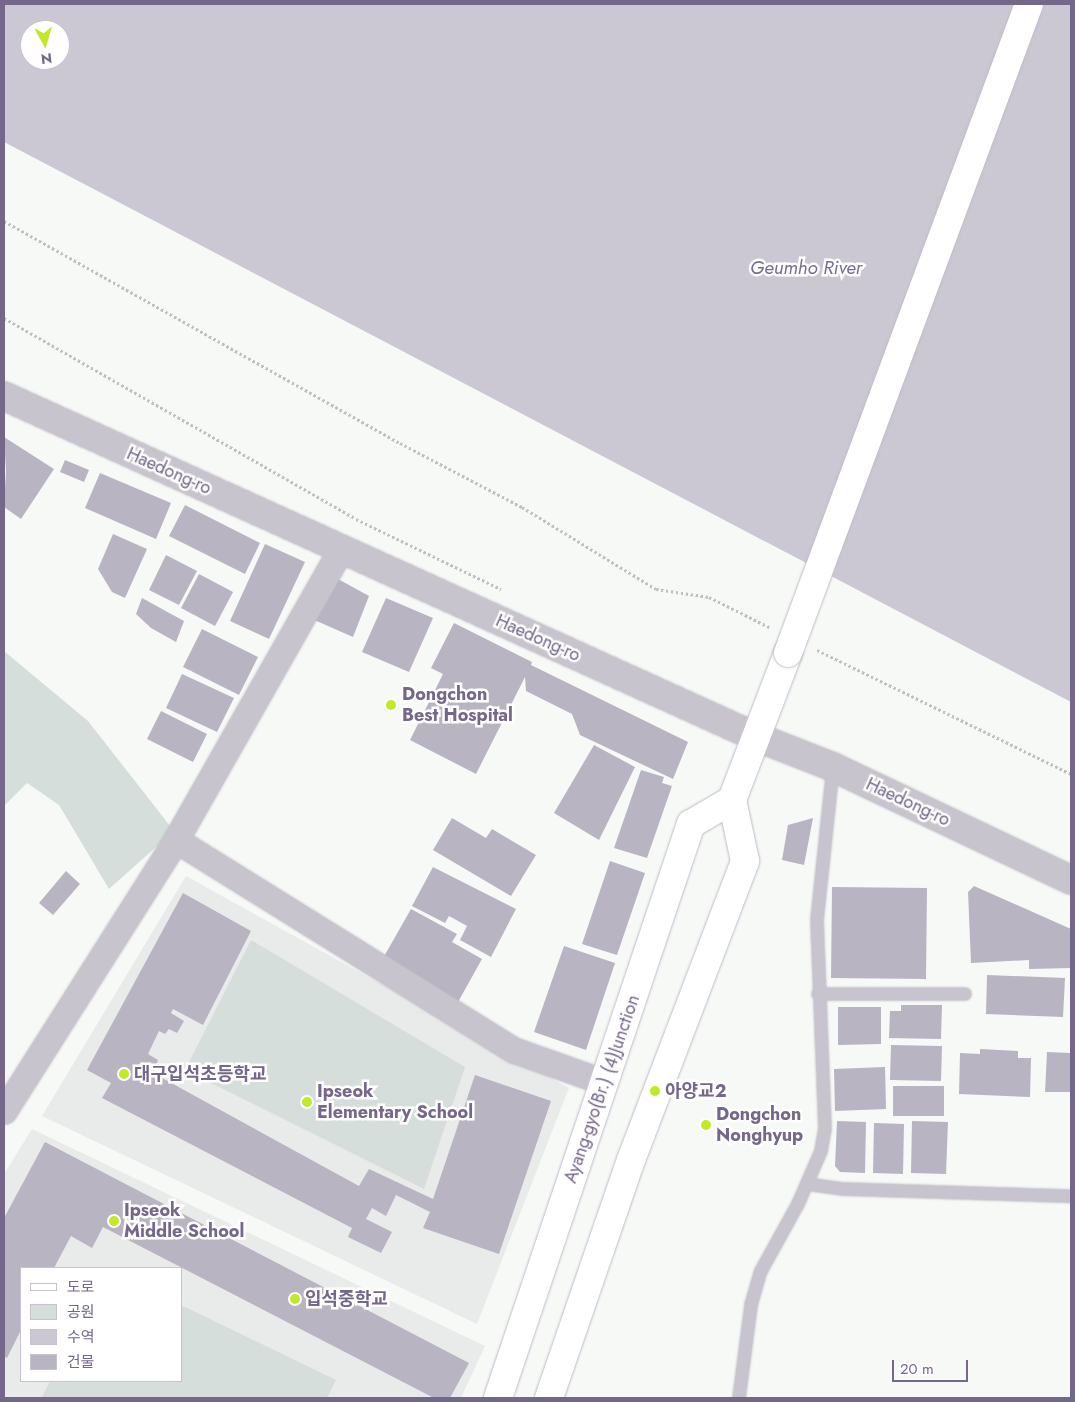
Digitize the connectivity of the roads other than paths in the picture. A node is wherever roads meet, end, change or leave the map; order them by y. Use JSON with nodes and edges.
{"nodes":[{"id":1,"x":1029,"y":4,"type":"edge"},
{"id":2,"x":4,"y":396,"type":"edge"},
{"id":3,"x":341,"y":548,"type":"junction"},
{"id":4,"x":754,"y":736,"type":"junction"},
{"id":5,"x":834,"y":767,"type":"junction"},
{"id":6,"x":732,"y":800,"type":"junction"},
{"id":7,"x":176,"y":840,"type":"junction"},
{"id":8,"x":1071,"y":880,"type":"edge"},
{"id":9,"x":818,"y":994,"type":"junction"},
{"id":10,"x":966,"y":994,"type":"dead end"},
{"id":11,"x":604,"y":1082,"type":"junction"},
{"id":12,"x":4,"y":1111,"type":"edge"},
{"id":13,"x":807,"y":1184,"type":"junction"},
{"id":14,"x":1071,"y":1196,"type":"edge"},
{"id":15,"x":498,"y":1398,"type":"edge"},
{"id":16,"x":549,"y":1398,"type":"edge"},
{"id":17,"x":738,"y":1398,"type":"edge"}],
"edges":[{"from":1,"to":4,"type":"main road","bridge":true},
{"from":2,"to":3,"type":"street","name":"Haedong-ro"},
{"from":3,"to":4,"type":"street","name":"Haedong-ro"},
{"from":3,"to":7,"type":"street"},
{"from":4,"to":5,"type":"street","name":"Haedong-ro"},
{"from":4,"to":6,"type":"main road"},
{"from":5,"to":8,"type":"street","name":"Haedong-ro"},
{"from":5,"to":9,"type":"lane"},
{"from":6,"to":11,"type":"main road","name":"Ayang-gyo(Br.) (4)Junction"},
{"from":6,"to":16,"type":"main road"},
{"from":7,"to":11,"type":"street"},
{"from":7,"to":12,"type":"street"},
{"from":9,"to":10,"type":"lane"},
{"from":9,"to":13,"type":"lane"},
{"from":11,"to":15,"type":"main road","name":"Ayang-gyo(Br.) (4)Junction"},
{"from":13,"to":14,"type":"lane"},
{"from":13,"to":17,"type":"lane"}]}
